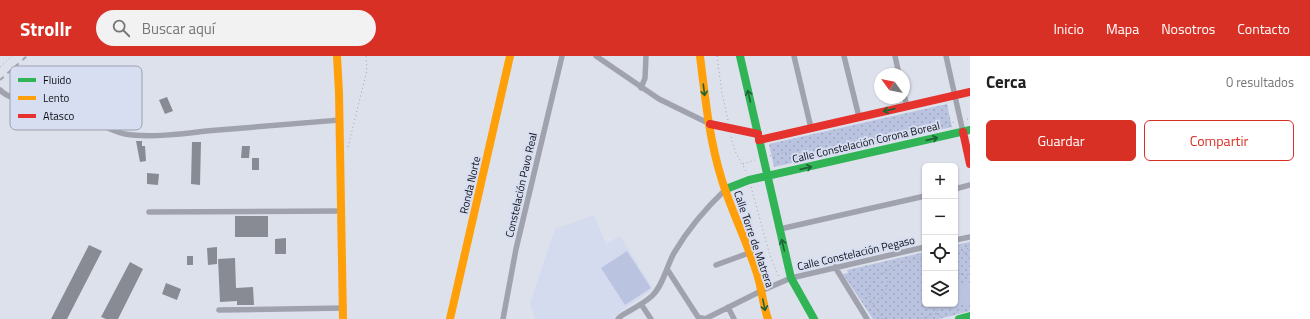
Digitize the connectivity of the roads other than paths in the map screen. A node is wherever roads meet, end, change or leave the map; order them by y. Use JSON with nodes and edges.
{"nodes":[{"id":1,"x":337,"y":56,"type":"edge"},
{"id":2,"x":510,"y":56,"type":"edge"},
{"id":3,"x":562,"y":56,"type":"edge"},
{"id":4,"x":596,"y":56,"type":"edge"},
{"id":5,"x":646,"y":56,"type":"edge"},
{"id":6,"x":700,"y":56,"type":"edge"},
{"id":7,"x":740,"y":56,"type":"edge"},
{"id":8,"x":794,"y":56,"type":"edge"},
{"id":9,"x":844,"y":56,"type":"edge"},
{"id":10,"x":895,"y":56,"type":"edge"},
{"id":11,"x":946,"y":56,"type":"edge"},
{"id":12,"x":898,"y":68,"type":"edge"},
{"id":13,"x":641,"y":88,"type":"junction"},
{"id":14,"x":0,"y":90,"type":"edge"},
{"id":15,"x":970,"y":92,"type":"edge"},
{"id":16,"x":10,"y":96,"type":"edge"},
{"id":17,"x":955,"y":96,"type":"junction"},
{"id":18,"x":907,"y":106,"type":"joint"},
{"id":19,"x":859,"y":117,"type":"junction"},
{"id":20,"x":339,"y":120,"type":"junction"},
{"id":21,"x":710,"y":124,"type":"junction"},
{"id":22,"x":811,"y":128,"type":"junction"},
{"id":23,"x":113,"y":130,"type":"edge"},
{"id":24,"x":966,"y":131,"type":"edge"},
{"id":25,"x":759,"y":137,"type":"junction"},
{"id":26,"x":970,"y":164,"type":"edge"},
{"id":27,"x":768,"y":176,"type":"junction"},
{"id":28,"x":970,"y":185,"type":"edge"},
{"id":29,"x":958,"y":188,"type":"edge"},
{"id":30,"x":726,"y":189,"type":"junction"},
{"id":31,"x":922,"y":197,"type":"edge"},
{"id":32,"x":341,"y":210,"type":"junction"},
{"id":33,"x":149,"y":212,"type":"dead end"},
{"id":34,"x":780,"y":229,"type":"junction"},
{"id":35,"x":970,"y":237,"type":"edge"},
{"id":36,"x":958,"y":239,"type":"edge"},
{"id":37,"x":922,"y":248,"type":"edge"},
{"id":38,"x":749,"y":253,"type":"junction"},
{"id":39,"x":716,"y":265,"type":"dead end"},
{"id":40,"x":835,"y":267,"type":"junction"},
{"id":41,"x":667,"y":269,"type":"junction"},
{"id":42,"x":791,"y":278,"type":"junction"},
{"id":43,"x":761,"y":291,"type":"junction"},
{"id":44,"x":641,"y":304,"type":"junction"},
{"id":45,"x":728,"y":307,"type":"junction"},
{"id":46,"x":344,"y":308,"type":"junction"},
{"id":47,"x":219,"y":310,"type":"dead end"},
{"id":48,"x":970,"y":316,"type":"edge"},
{"id":49,"x":343,"y":319,"type":"edge"},
{"id":50,"x":450,"y":319,"type":"edge"},
{"id":51,"x":503,"y":319,"type":"edge"},
{"id":52,"x":618,"y":319,"type":"edge"},
{"id":53,"x":651,"y":319,"type":"edge"},
{"id":54,"x":734,"y":319,"type":"edge"},
{"id":55,"x":768,"y":319,"type":"edge"},
{"id":56,"x":814,"y":319,"type":"edge"},
{"id":57,"x":867,"y":319,"type":"edge"},
{"id":58,"x":959,"y":319,"type":"edge"}],
"edges":[{"from":1,"to":20,"type":"street"},
{"from":2,"to":50,"type":"street","name":"Ronda Norte"},
{"from":3,"to":51,"type":"street","name":"Constelación Pavo Real"},
{"from":4,"to":13,"type":"street"},
{"from":5,"to":13,"type":"street"},
{"from":6,"to":21,"type":"street","name":"Calle Torre de Matrera","one_way":true},
{"from":25,"to":7,"type":"street","one_way":true},
{"from":8,"to":22,"type":"street"},
{"from":9,"to":19,"type":"street"},
{"from":10,"to":12,"type":"street"},
{"from":11,"to":17,"type":"street"},
{"from":13,"to":21,"type":"street"},
{"from":14,"to":16,"type":"street"},
{"from":15,"to":17,"type":"street"},
{"from":17,"to":18,"type":"street"},
{"from":17,"to":24,"type":"street"},
{"from":18,"to":19,"type":"street","one_way":true},
{"from":19,"to":22,"type":"street"},
{"from":20,"to":23,"type":"street"},
{"from":20,"to":32,"type":"street"},
{"from":21,"to":25,"type":"street"},
{"from":21,"to":30,"type":"street","name":"Calle Torre de Matrera"},
{"from":22,"to":25,"type":"street"},
{"from":24,"to":26,"type":"street"},
{"from":27,"to":24,"type":"street","name":"Calle Constelación Corona Boreal","one_way":true},
{"from":25,"to":27,"type":"street"},
{"from":27,"to":30,"type":"street","name":"Calle Constelación Corona Boreal"},
{"from":27,"to":34,"type":"street"},
{"from":28,"to":29,"type":"street"},
{"from":30,"to":38,"type":"street","name":"Calle Torre de Matrera"},
{"from":30,"to":41,"type":"street"},
{"from":31,"to":34,"type":"street"},
{"from":32,"to":33,"type":"street"},
{"from":32,"to":46,"type":"street"},
{"from":42,"to":34,"type":"street","one_way":true},
{"from":35,"to":36,"type":"street"},
{"from":37,"to":40,"type":"street","name":"Calle Constelación Pegaso"},
{"from":38,"to":39,"type":"street"},
{"from":38,"to":43,"type":"street","name":"Calle Torre de Matrera"},
{"from":40,"to":42,"type":"street","name":"Calle Constelación Pegaso"},
{"from":40,"to":57,"type":"street"},
{"from":41,"to":44,"type":"street"},
{"from":41,"to":45,"type":"street","name":"Calle Constelación Pegaso"},
{"from":42,"to":43,"type":"street","name":"Calle Constelación Pegaso"},
{"from":42,"to":56,"type":"street"},
{"from":43,"to":45,"type":"street","name":"Calle Constelación Pegaso"},
{"from":43,"to":55,"type":"street","name":"Calle Torre de Matrera","one_way":true},
{"from":44,"to":52,"type":"street"},
{"from":44,"to":53,"type":"street"},
{"from":45,"to":54,"type":"street"},
{"from":46,"to":47,"type":"street"},
{"from":46,"to":49,"type":"street"},
{"from":48,"to":58,"type":"street"}]}
